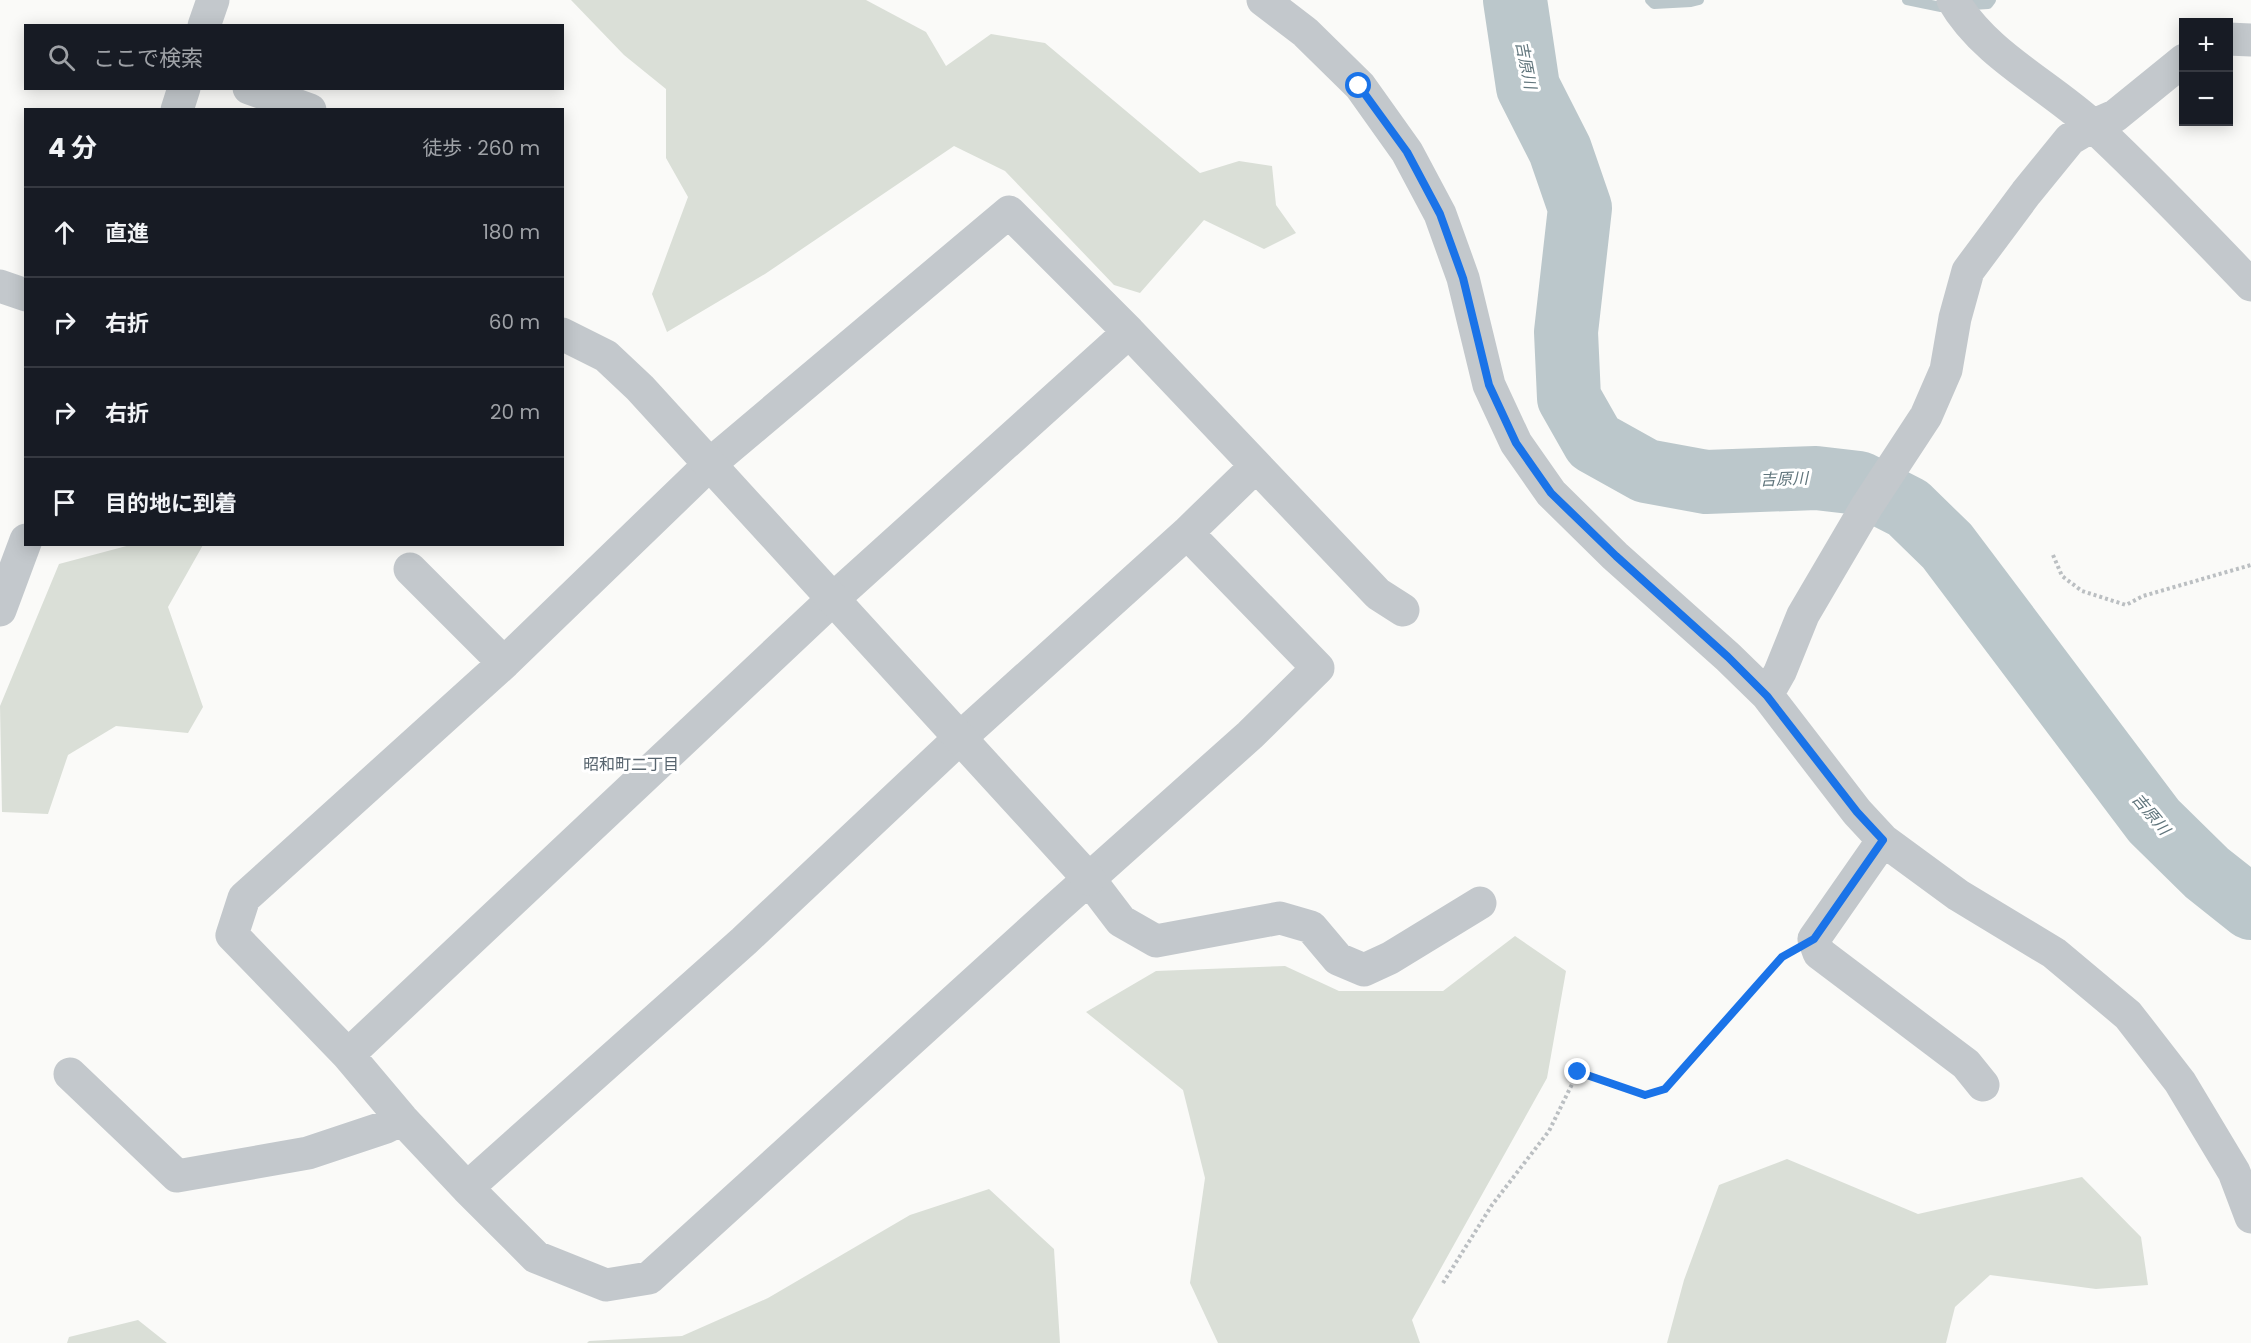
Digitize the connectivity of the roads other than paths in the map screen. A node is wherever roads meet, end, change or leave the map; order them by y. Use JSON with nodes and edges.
{"nodes":[{"id":1,"x":213,"y":0,"type":"edge"},
{"id":2,"x":1263,"y":0,"type":"edge"},
{"id":3,"x":1959,"y":10,"type":"edge"},
{"id":4,"x":205,"y":24,"type":"edge"},
{"id":5,"x":2233,"y":39,"type":"edge"},
{"id":6,"x":2251,"y":40,"type":"edge"},
{"id":7,"x":2179,"y":64,"type":"edge"},
{"id":8,"x":183,"y":90,"type":"edge"},
{"id":9,"x":255,"y":90,"type":"edge"},
{"id":10,"x":178,"y":108,"type":"edge"},
{"id":11,"x":304,"y":108,"type":"edge"},
{"id":12,"x":2092,"y":126,"type":"junction"},
{"id":13,"x":2251,"y":285,"type":"edge"},
{"id":14,"x":0,"y":286,"type":"edge"},
{"id":15,"x":24,"y":294,"type":"edge"},
{"id":16,"x":1129,"y":332,"type":"junction"},
{"id":17,"x":564,"y":335,"type":"edge"},
{"id":18,"x":710,"y":464,"type":"junction"},
{"id":19,"x":1255,"y":467,"type":"junction"},
{"id":20,"x":1187,"y":534,"type":"junction"},
{"id":21,"x":24,"y":545,"type":"edge"},
{"id":22,"x":410,"y":569,"type":"dead end"},
{"id":23,"x":833,"y":599,"type":"junction"},
{"id":24,"x":0,"y":610,"type":"edge"},
{"id":25,"x":1404,"y":610,"type":"dead end"},
{"id":26,"x":504,"y":663,"type":"junction"},
{"id":27,"x":1767,"y":696,"type":"junction"},
{"id":28,"x":961,"y":737,"type":"junction"},
{"id":29,"x":1883,"y":840,"type":"junction"},
{"id":30,"x":1089,"y":879,"type":"junction"},
{"id":31,"x":1480,"y":903,"type":"dead end"},
{"id":32,"x":348,"y":1055,"type":"junction"},
{"id":33,"x":70,"y":1074,"type":"dead end"},
{"id":34,"x":1983,"y":1085,"type":"dead end"},
{"id":35,"x":402,"y":1119,"type":"junction"},
{"id":36,"x":467,"y":1188,"type":"junction"},
{"id":37,"x":2251,"y":1217,"type":"edge"}],
"edges":[{"from":1,"to":4,"type":"street"},
{"from":2,"to":27,"type":"street"},
{"from":3,"to":12,"type":"street"},
{"from":5,"to":6,"type":"street"},
{"from":7,"to":12,"type":"street"},
{"from":8,"to":10,"type":"street"},
{"from":9,"to":11,"type":"street"},
{"from":12,"to":13,"type":"street"},
{"from":12,"to":27,"type":"street"},
{"from":14,"to":15,"type":"street"},
{"from":16,"to":18,"type":"street"},
{"from":16,"to":19,"type":"street"},
{"from":16,"to":23,"type":"street"},
{"from":17,"to":18,"type":"street"},
{"from":18,"to":23,"type":"street"},
{"from":18,"to":26,"type":"street"},
{"from":19,"to":20,"type":"street"},
{"from":19,"to":25,"type":"street"},
{"from":20,"to":28,"type":"street"},
{"from":20,"to":30,"type":"street"},
{"from":21,"to":24,"type":"street"},
{"from":22,"to":26,"type":"street"},
{"from":23,"to":28,"type":"street"},
{"from":23,"to":32,"type":"street"},
{"from":26,"to":32,"type":"street"},
{"from":27,"to":29,"type":"street"},
{"from":28,"to":30,"type":"street"},
{"from":28,"to":36,"type":"street"},
{"from":29,"to":34,"type":"street"},
{"from":29,"to":37,"type":"street"},
{"from":30,"to":31,"type":"street"},
{"from":30,"to":36,"type":"street"},
{"from":32,"to":35,"type":"street"},
{"from":33,"to":35,"type":"street"},
{"from":35,"to":36,"type":"street"}]}
